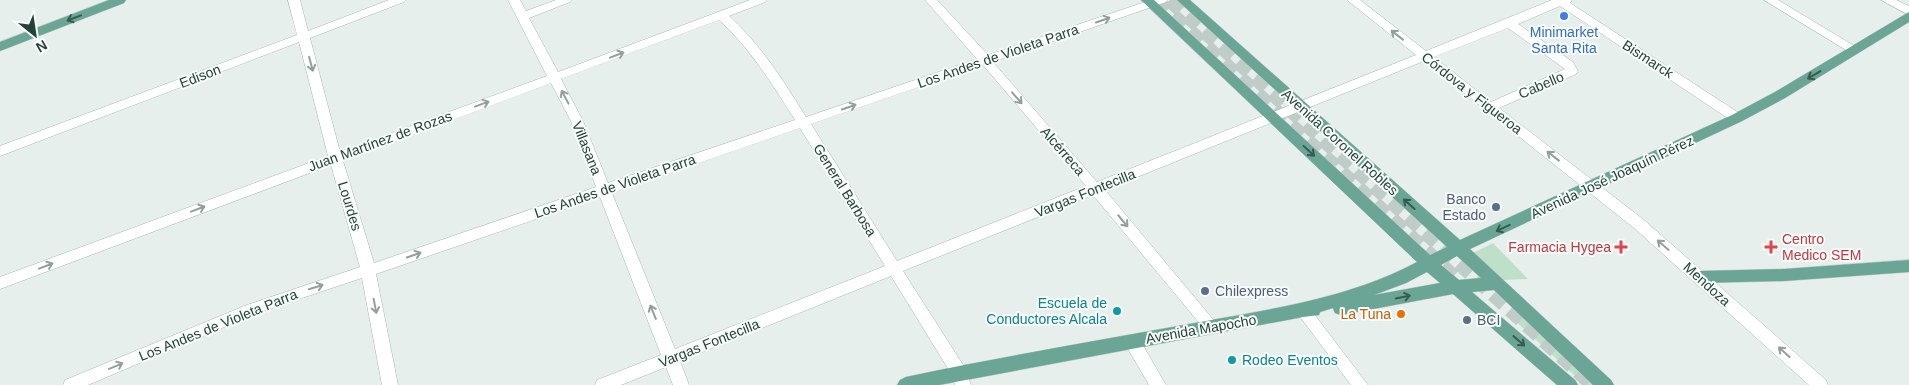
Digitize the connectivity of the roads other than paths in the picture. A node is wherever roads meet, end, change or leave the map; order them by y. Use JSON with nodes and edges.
{"nodes":[{"id":1,"x":120,"y":0,"type":"edge"},
{"id":2,"x":294,"y":0,"type":"edge"},
{"id":3,"x":400,"y":0,"type":"edge"},
{"id":4,"x":514,"y":0,"type":"edge"},
{"id":5,"x":566,"y":0,"type":"edge"},
{"id":6,"x":723,"y":0,"type":"edge"},
{"id":7,"x":761,"y":0,"type":"edge"},
{"id":8,"x":930,"y":0,"type":"edge"},
{"id":9,"x":1183,"y":0,"type":"edge"},
{"id":10,"x":1353,"y":0,"type":"edge"},
{"id":11,"x":1770,"y":0,"type":"edge"},
{"id":12,"x":1887,"y":0,"type":"edge"},
{"id":13,"x":1153,"y":1,"type":"edge"},
{"id":14,"x":1562,"y":1,"type":"edge"},
{"id":15,"x":1909,"y":11,"type":"edge"},
{"id":16,"x":726,"y":13,"type":"junction"},
{"id":17,"x":1909,"y":16,"type":"edge"},
{"id":18,"x":522,"y":17,"type":"junction"},
{"id":19,"x":1509,"y":23,"type":"junction"},
{"id":20,"x":304,"y":36,"type":"junction"},
{"id":21,"x":0,"y":47,"type":"edge"},
{"id":22,"x":1856,"y":50,"type":"junction"},
{"id":23,"x":1425,"y":56,"type":"junction"},
{"id":24,"x":985,"y":60,"type":"junction"},
{"id":25,"x":555,"y":78,"type":"junction"},
{"id":26,"x":1300,"y":106,"type":"junction"},
{"id":27,"x":1490,"y":107,"type":"junction"},
{"id":28,"x":1273,"y":118,"type":"junction"},
{"id":29,"x":1738,"y":118,"type":"junction"},
{"id":30,"x":803,"y":122,"type":"junction"},
{"id":31,"x":0,"y":151,"type":"edge"},
{"id":32,"x":335,"y":157,"type":"junction"},
{"id":33,"x":1592,"y":186,"type":"junction"},
{"id":34,"x":1096,"y":188,"type":"junction"},
{"id":35,"x":604,"y":190,"type":"junction"},
{"id":36,"x":1435,"y":227,"type":"junction"},
{"id":37,"x":1483,"y":237,"type":"junction"},
{"id":38,"x":1458,"y":248,"type":"junction"},
{"id":39,"x":1429,"y":264,"type":"junction"},
{"id":40,"x":1909,"y":266,"type":"edge"},
{"id":41,"x":894,"y":269,"type":"junction"},
{"id":42,"x":368,"y":271,"type":"junction"},
{"id":43,"x":1700,"y":277,"type":"junction"},
{"id":44,"x":0,"y":283,"type":"edge"},
{"id":45,"x":1497,"y":283,"type":"junction"},
{"id":46,"x":1455,"y":287,"type":"junction"},
{"id":47,"x":1303,"y":310,"type":"junction"},
{"id":48,"x":1211,"y":327,"type":"junction"},
{"id":49,"x":1132,"y":342,"type":"junction"},
{"id":50,"x":671,"y":358,"type":"junction"},
{"id":51,"x":961,"y":379,"type":"edge"},
{"id":52,"x":72,"y":385,"type":"edge"},
{"id":53,"x":390,"y":385,"type":"edge"},
{"id":54,"x":603,"y":385,"type":"edge"},
{"id":55,"x":681,"y":385,"type":"edge"},
{"id":56,"x":906,"y":385,"type":"edge"},
{"id":57,"x":1158,"y":385,"type":"edge"},
{"id":58,"x":1360,"y":385,"type":"edge"},
{"id":59,"x":1569,"y":385,"type":"edge"},
{"id":60,"x":1605,"y":385,"type":"edge"},
{"id":61,"x":1820,"y":385,"type":"edge"}],
"edges":[{"from":1,"to":21,"type":"main road","one_way":true},
{"from":2,"to":20,"type":"street","name":"Lourdes"},
{"from":3,"to":20,"type":"street","name":"Edison"},
{"from":4,"to":18,"type":"street","name":"Villasana"},
{"from":5,"to":18,"type":"street"},
{"from":6,"to":16,"type":"street","name":"General Barbosa"},
{"from":7,"to":16,"type":"street","name":"Juan Martínez de Rozas"},
{"from":8,"to":24,"type":"street","name":"Alcérreca"},
{"from":9,"to":26,"type":"main road","name":"Avenida Coronel Robles"},
{"from":23,"to":10,"type":"street","name":"Córdova y Figueroa","one_way":true},
{"from":11,"to":22,"type":"street"},
{"from":12,"to":15,"type":"street"},
{"from":24,"to":13,"type":"street","name":"Los Andes de Violeta Parra","one_way":true},
{"from":13,"to":28,"type":"main road","name":"Avenida Coronel Robles"},
{"from":14,"to":19,"type":"street","name":"Vargas Fontecilla"},
{"from":14,"to":29,"type":"street","name":"Bismarck"},
{"from":25,"to":16,"type":"street","name":"Juan Martínez de Rozas","one_way":true},
{"from":16,"to":30,"type":"street","name":"General Barbosa"},
{"from":17,"to":22,"type":"main road","name":"Avenida José Joaquín Pérez"},
{"from":18,"to":25,"type":"street","name":"Villasana"},
{"from":19,"to":23,"type":"street","name":"Vargas Fontecilla"},
{"from":19,"to":27,"type":"street","name":"Cabello"},
{"from":20,"to":31,"type":"street","name":"Edison"},
{"from":20,"to":32,"type":"street","name":"Lourdes","one_way":true},
{"from":22,"to":29,"type":"main road","name":"Avenida José Joaquín Pérez","one_way":true},
{"from":23,"to":26,"type":"street","name":"Vargas Fontecilla"},
{"from":23,"to":27,"type":"street","name":"Córdova y Figueroa"},
{"from":30,"to":24,"type":"street","name":"Los Andes de Violeta Parra","one_way":true},
{"from":24,"to":34,"type":"street","name":"Alcérreca","one_way":true},
{"from":32,"to":25,"type":"street","name":"Juan Martínez de Rozas","one_way":true},
{"from":35,"to":25,"type":"street","name":"Villasana","one_way":true},
{"from":26,"to":28,"type":"street","name":"Vargas Fontecilla"},
{"from":36,"to":26,"type":"main road","name":"Avenida Coronel Robles","one_way":true},
{"from":33,"to":27,"type":"street","name":"Córdova y Figueroa","one_way":true},
{"from":28,"to":34,"type":"street","name":"Vargas Fontecilla"},
{"from":28,"to":39,"type":"main road","name":"Avenida Coronel Robles","one_way":true},
{"from":29,"to":33,"type":"main road","name":"Avenida José Joaquín Pérez"},
{"from":30,"to":35,"type":"street","name":"Los Andes de Violeta Parra"},
{"from":30,"to":41,"type":"street","name":"General Barbosa"},
{"from":32,"to":42,"type":"street","name":"Lourdes"},
{"from":44,"to":32,"type":"street","name":"Juan Martínez de Rozas","one_way":true},
{"from":33,"to":37,"type":"main road","name":"Avenida José Joaquín Pérez","one_way":true},
{"from":43,"to":33,"type":"street","name":"Mendoza","one_way":true},
{"from":34,"to":41,"type":"street","name":"Vargas Fontecilla"},
{"from":34,"to":48,"type":"street","name":"Alcérreca","one_way":true},
{"from":42,"to":35,"type":"street","name":"Los Andes de Violeta Parra","one_way":true},
{"from":50,"to":35,"type":"street","name":"Villasana","one_way":true},
{"from":36,"to":37,"type":"main road"},
{"from":36,"to":38,"type":"main road","name":"Avenida Coronel Robles"},
{"from":37,"to":38,"type":"main road","name":"Avenida José Joaquín Pérez"},
{"from":38,"to":39,"type":"main road","name":"Avenida José Joaquín Pérez"},
{"from":38,"to":45,"type":"main road","name":"Avenida Coronel Robles"},
{"from":39,"to":46,"type":"main road","name":"Avenida Coronel Robles"},
{"from":39,"to":47,"type":"main road","name":"Avenida José Joaquín Pérez"},
{"from":40,"to":43,"type":"main road"},
{"from":41,"to":50,"type":"street","name":"Vargas Fontecilla"},
{"from":41,"to":51,"type":"street","name":"General Barbosa"},
{"from":52,"to":42,"type":"street","name":"Los Andes de Violeta Parra","one_way":true},
{"from":42,"to":53,"type":"street","name":"Lourdes","one_way":true},
{"from":61,"to":43,"type":"street","name":"Mendoza","one_way":true},
{"from":45,"to":46,"type":"main road","name":"Avenida Mapocho"},
{"from":45,"to":60,"type":"main road","name":"Avenida Coronel Robles"},
{"from":47,"to":46,"type":"main road","name":"Avenida Mapocho","one_way":true},
{"from":46,"to":59,"type":"main road","name":"Avenida Coronel Robles","one_way":true},
{"from":47,"to":48,"type":"main road","name":"Avenida Mapocho"},
{"from":47,"to":58,"type":"street"},
{"from":48,"to":49,"type":"main road","name":"Avenida Mapocho"},
{"from":49,"to":51,"type":"main road","name":"Avenida Mapocho"},
{"from":49,"to":57,"type":"street"},
{"from":50,"to":54,"type":"street","name":"Vargas Fontecilla"},
{"from":50,"to":55,"type":"street","name":"Villasana"},
{"from":51,"to":56,"type":"main road","name":"Avenida Mapocho"}]}
